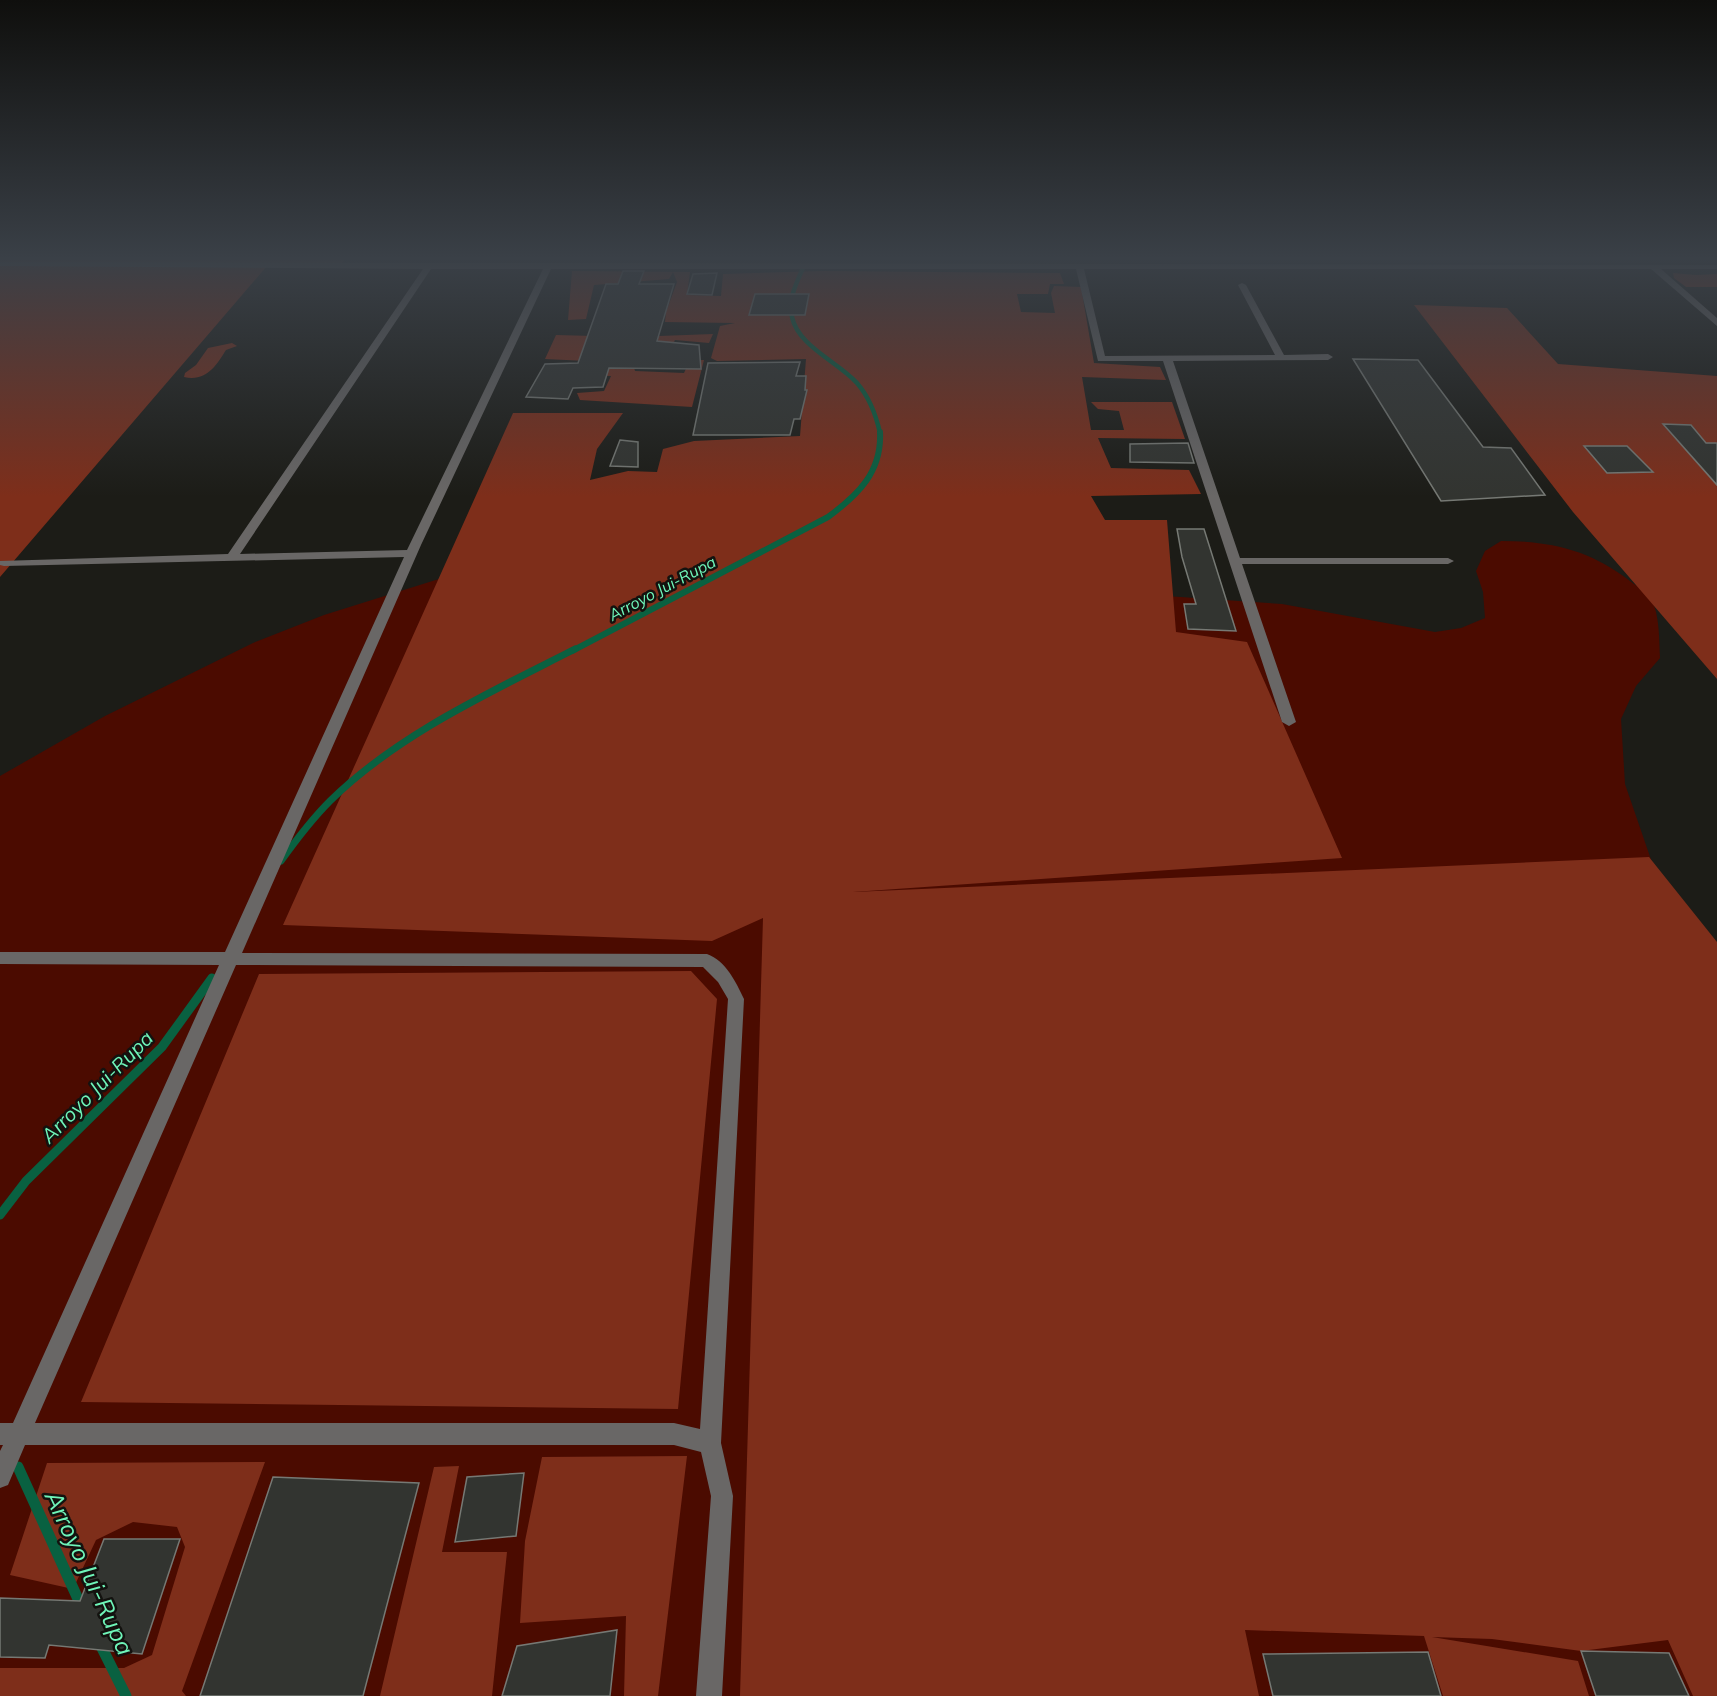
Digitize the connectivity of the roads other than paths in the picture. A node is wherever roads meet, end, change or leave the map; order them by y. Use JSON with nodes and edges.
{"nodes":[{"id":1,"x":380,"y":338,"type":"edge"},
{"id":2,"x":514,"y":338,"type":"edge"},
{"id":3,"x":1096,"y":338,"type":"edge"},
{"id":4,"x":1271,"y":338,"type":"edge"},
{"id":5,"x":1281,"y":357,"type":"junction"},
{"id":6,"x":1328,"y":357,"type":"dead end"},
{"id":7,"x":1167,"y":358,"type":"junction"},
{"id":8,"x":411,"y":553,"type":"junction"},
{"id":9,"x":231,"y":558,"type":"junction"},
{"id":10,"x":1235,"y":561,"type":"junction"},
{"id":11,"x":1448,"y":561,"type":"dead end"},
{"id":12,"x":4,"y":563,"type":"dead end"},
{"id":13,"x":1289,"y":722,"type":"dead end"},
{"id":14,"x":0,"y":958,"type":"edge"},
{"id":15,"x":230,"y":959,"type":"junction"},
{"id":16,"x":10,"y":1434,"type":"edge"},
{"id":17,"x":710,"y":1443,"type":"junction"},
{"id":18,"x":0,"y":1477,"type":"edge"},
{"id":19,"x":709,"y":1696,"type":"edge"}],
"edges":[{"from":1,"to":9,"type":"street"},
{"from":2,"to":8,"type":"street"},
{"from":3,"to":7,"type":"street"},
{"from":4,"to":5,"type":"street"},
{"from":5,"to":6,"type":"street"},
{"from":5,"to":7,"type":"street"},
{"from":7,"to":10,"type":"street"},
{"from":8,"to":9,"type":"street"},
{"from":8,"to":15,"type":"street"},
{"from":9,"to":12,"type":"street"},
{"from":10,"to":11,"type":"street"},
{"from":10,"to":13,"type":"street"},
{"from":14,"to":15,"type":"street"},
{"from":15,"to":16,"type":"street"},
{"from":15,"to":17,"type":"street"},
{"from":16,"to":17,"type":"street"},
{"from":16,"to":18,"type":"street"},
{"from":17,"to":19,"type":"street"}]}
